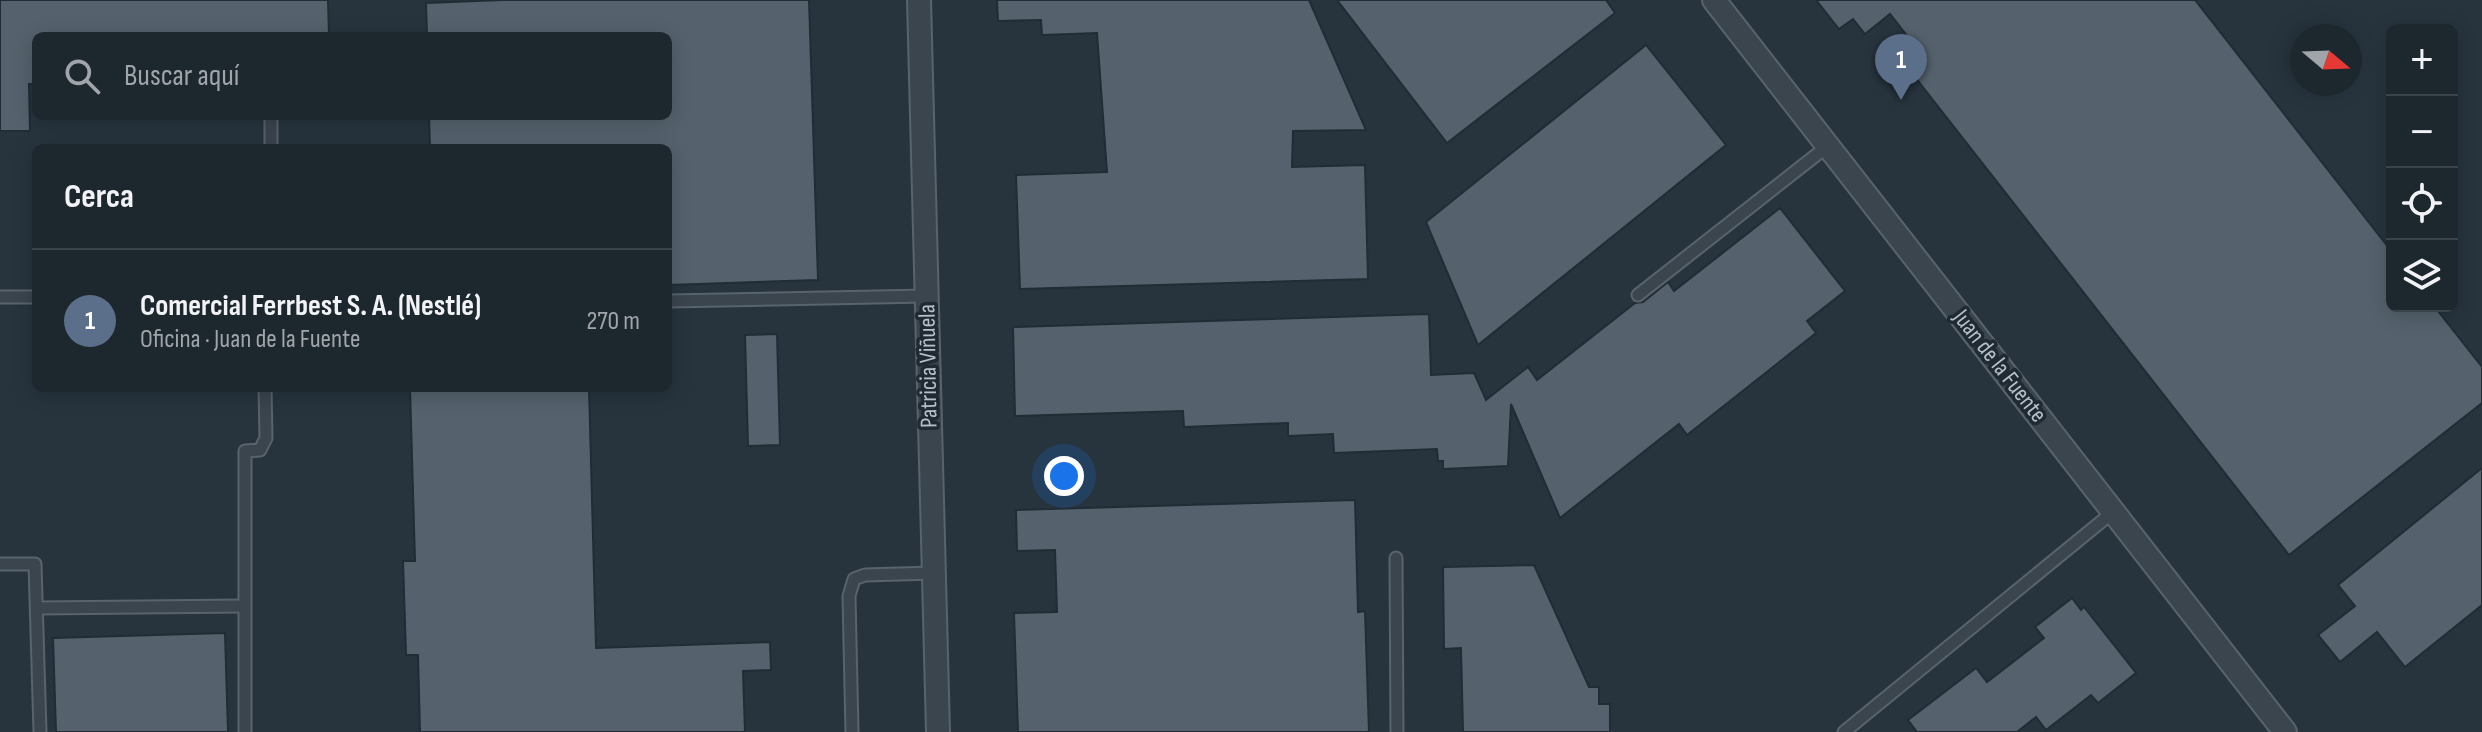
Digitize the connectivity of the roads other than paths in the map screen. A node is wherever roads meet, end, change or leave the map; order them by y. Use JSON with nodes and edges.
{"nodes":[{"id":1,"x":919,"y":0,"type":"edge"},
{"id":2,"x":1714,"y":0,"type":"edge"},
{"id":3,"x":271,"y":120,"type":"edge"},
{"id":4,"x":271,"y":144,"type":"edge"},
{"id":5,"x":1829,"y":145,"type":"junction"},
{"id":6,"x":1638,"y":295,"type":"dead end"},
{"id":7,"x":926,"y":296,"type":"junction"},
{"id":8,"x":0,"y":297,"type":"edge"},
{"id":9,"x":32,"y":297,"type":"edge"},
{"id":10,"x":672,"y":301,"type":"edge"},
{"id":11,"x":265,"y":392,"type":"edge"},
{"id":12,"x":2113,"y":512,"type":"junction"},
{"id":13,"x":1396,"y":558,"type":"dead end"},
{"id":14,"x":0,"y":564,"type":"edge"},
{"id":15,"x":933,"y":573,"type":"junction"},
{"id":16,"x":244,"y":606,"type":"junction"},
{"id":17,"x":37,"y":608,"type":"junction"},
{"id":18,"x":40,"y":732,"type":"edge"},
{"id":19,"x":245,"y":732,"type":"edge"},
{"id":20,"x":852,"y":732,"type":"edge"},
{"id":21,"x":938,"y":732,"type":"edge"},
{"id":22,"x":1397,"y":732,"type":"edge"},
{"id":23,"x":1844,"y":732,"type":"edge"},
{"id":24,"x":2285,"y":732,"type":"edge"}],
"edges":[{"from":1,"to":7,"type":"street","name":"Patricia Viñuela"},
{"from":2,"to":5,"type":"street","name":"Juan de la Fuente"},
{"from":3,"to":4,"type":"lane"},
{"from":5,"to":6,"type":"lane"},
{"from":5,"to":12,"type":"street","name":"Juan de la Fuente"},
{"from":7,"to":10,"type":"lane"},
{"from":7,"to":15,"type":"street","name":"Patricia Viñuela"},
{"from":8,"to":9,"type":"lane"},
{"from":11,"to":16,"type":"lane"},
{"from":12,"to":23,"type":"lane"},
{"from":12,"to":24,"type":"street","name":"Juan de la Fuente"},
{"from":13,"to":22,"type":"lane"},
{"from":14,"to":17,"type":"lane"},
{"from":15,"to":20,"type":"lane"},
{"from":15,"to":21,"type":"street","name":"Patricia Viñuela"},
{"from":16,"to":17,"type":"lane"},
{"from":16,"to":19,"type":"lane"},
{"from":17,"to":18,"type":"lane"}]}
